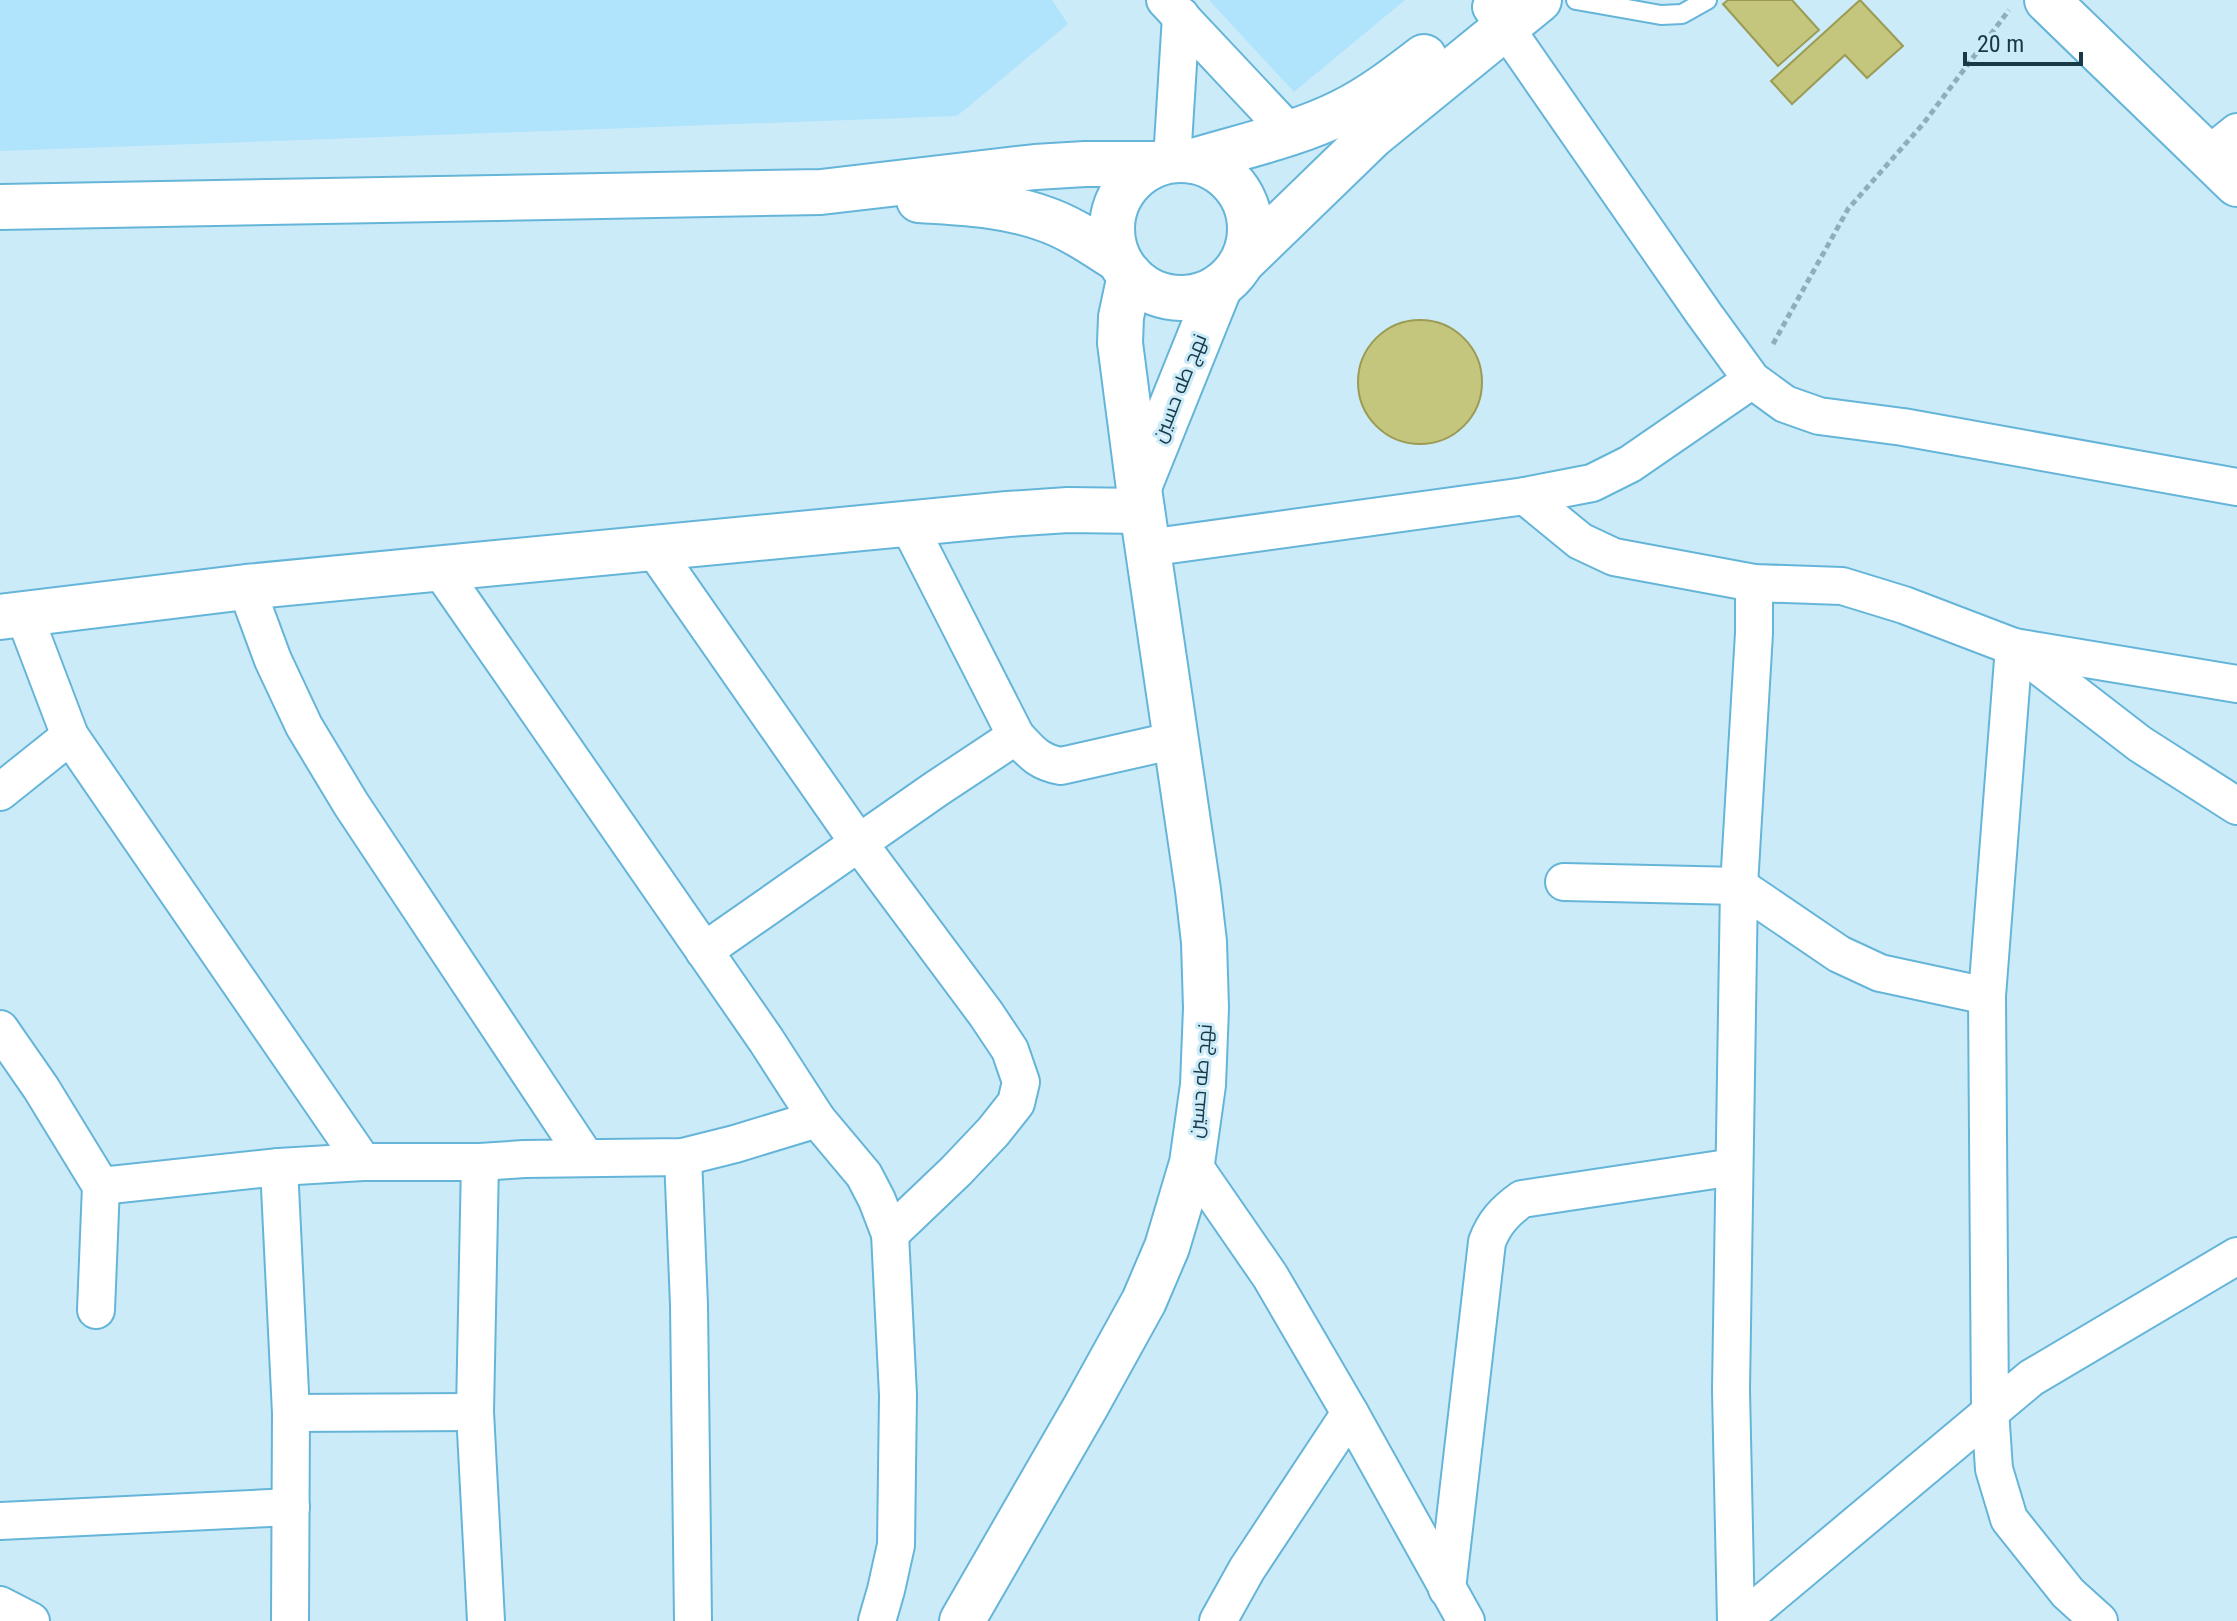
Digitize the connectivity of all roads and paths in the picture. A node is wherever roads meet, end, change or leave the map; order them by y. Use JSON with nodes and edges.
{"nodes":[{"id":1,"x":1539,"y":0,"type":"edge"},
{"id":2,"x":1576,"y":0,"type":"edge"},
{"id":3,"x":1707,"y":0,"type":"edge"},
{"id":4,"x":2017,"y":0,"type":"edge"},
{"id":5,"x":2060,"y":4,"type":"edge"},
{"id":6,"x":1173,"y":8,"type":"edge"},
{"id":7,"x":1499,"y":11,"type":"edge"},
{"id":8,"x":1289,"y":132,"type":"junction"},
{"id":9,"x":2227,"y":157,"type":"edge"},
{"id":10,"x":1173,"y":162,"type":"junction"},
{"id":11,"x":821,"y":192,"type":"junction"},
{"id":12,"x":0,"y":207,"type":"edge"},
{"id":13,"x":1124,"y":268,"type":"junction"},
{"id":14,"x":1232,"y":273,"type":"junction"},
{"id":15,"x":1752,"y":380,"type":"junction"},
{"id":16,"x":2237,"y":487,"type":"edge"},
{"id":17,"x":1525,"y":496,"type":"junction"},
{"id":18,"x":1143,"y":516,"type":"junction"},
{"id":19,"x":908,"y":524,"type":"junction"},
{"id":20,"x":653,"y":548,"type":"junction"},
{"id":21,"x":439,"y":568,"type":"junction"},
{"id":22,"x":1754,"y":583,"type":"junction"},
{"id":23,"x":246,"y":587,"type":"junction"},
{"id":24,"x":12,"y":616,"type":"edge"},
{"id":25,"x":2014,"y":647,"type":"junction"},
{"id":26,"x":2237,"y":684,"type":"edge"},
{"id":27,"x":70,"y":736,"type":"junction"},
{"id":28,"x":1016,"y":736,"type":"junction"},
{"id":29,"x":1176,"y":740,"type":"junction"},
{"id":30,"x":0,"y":792,"type":"edge"},
{"id":31,"x":2237,"y":806,"type":"edge"},
{"id":32,"x":858,"y":842,"type":"junction"},
{"id":33,"x":1564,"y":882,"type":"dead end"},
{"id":34,"x":1739,"y":886,"type":"junction"},
{"id":35,"x":704,"y":951,"type":"junction"},
{"id":36,"x":1987,"y":996,"type":"junction"},
{"id":37,"x":0,"y":1029,"type":"edge"},
{"id":38,"x":817,"y":1119,"type":"junction"},
{"id":39,"x":683,"y":1157,"type":"junction"},
{"id":40,"x":586,"y":1158,"type":"junction"},
{"id":41,"x":363,"y":1162,"type":"junction"},
{"id":42,"x":480,"y":1162,"type":"junction"},
{"id":43,"x":1192,"y":1163,"type":"junction"},
{"id":44,"x":279,"y":1167,"type":"junction"},
{"id":45,"x":1734,"y":1167,"type":"junction"},
{"id":46,"x":101,"y":1186,"type":"junction"},
{"id":47,"x":890,"y":1234,"type":"junction"},
{"id":48,"x":2237,"y":1256,"type":"edge"},
{"id":49,"x":96,"y":1310,"type":"dead end"},
{"id":50,"x":1990,"y":1410,"type":"junction"},
{"id":51,"x":475,"y":1412,"type":"junction"},
{"id":52,"x":291,"y":1413,"type":"junction"},
{"id":53,"x":1350,"y":1413,"type":"junction"},
{"id":54,"x":291,"y":1507,"type":"junction"},
{"id":55,"x":0,"y":1521,"type":"edge"},
{"id":56,"x":1447,"y":1589,"type":"junction"},
{"id":57,"x":0,"y":1605,"type":"edge"},
{"id":58,"x":31,"y":1621,"type":"edge"},
{"id":59,"x":290,"y":1621,"type":"edge"},
{"id":60,"x":486,"y":1621,"type":"edge"},
{"id":61,"x":693,"y":1621,"type":"edge"},
{"id":62,"x":877,"y":1621,"type":"edge"},
{"id":63,"x":962,"y":1621,"type":"edge"},
{"id":64,"x":1218,"y":1621,"type":"edge"},
{"id":65,"x":1466,"y":1621,"type":"edge"},
{"id":66,"x":1738,"y":1621,"type":"edge"},
{"id":67,"x":2099,"y":1621,"type":"edge"}],
"edges":[{"from":1,"to":7,"type":"main road"},
{"from":2,"to":3,"type":"lane"},
{"from":4,"to":15,"type":"path"},
{"from":5,"to":9,"type":"main road"},
{"from":6,"to":8,"type":"street"},
{"from":6,"to":10,"type":"street"},
{"from":7,"to":8,"type":"main road"},
{"from":7,"to":14,"type":"main road"},
{"from":7,"to":15,"type":"street"},
{"from":8,"to":10,"type":"main road"},
{"from":10,"to":11,"type":"main road"},
{"from":10,"to":13,"type":"main road"},
{"from":10,"to":14,"type":"main road"},
{"from":11,"to":12,"type":"main road"},
{"from":11,"to":13,"type":"main road"},
{"from":13,"to":14,"type":"main road"},
{"from":13,"to":18,"type":"main road","name":"نهج طه حسين"},
{"from":14,"to":18,"type":"main road","name":"نهج طه حسين"},
{"from":15,"to":16,"type":"street"},
{"from":15,"to":17,"type":"street"},
{"from":17,"to":18,"type":"street"},
{"from":17,"to":22,"type":"street"},
{"from":18,"to":19,"type":"main road"},
{"from":18,"to":29,"type":"main road","name":"نهج طه حسين"},
{"from":19,"to":20,"type":"main road"},
{"from":19,"to":28,"type":"street"},
{"from":20,"to":21,"type":"main road"},
{"from":20,"to":32,"type":"street"},
{"from":21,"to":23,"type":"main road"},
{"from":21,"to":35,"type":"street"},
{"from":22,"to":25,"type":"street"},
{"from":22,"to":34,"type":"street"},
{"from":23,"to":24,"type":"main road"},
{"from":23,"to":40,"type":"street"},
{"from":24,"to":27,"type":"street"},
{"from":25,"to":26,"type":"street"},
{"from":25,"to":31,"type":"street"},
{"from":25,"to":36,"type":"street"},
{"from":27,"to":30,"type":"street"},
{"from":27,"to":41,"type":"street"},
{"from":28,"to":29,"type":"street"},
{"from":28,"to":32,"type":"street"},
{"from":29,"to":43,"type":"main road","name":"نهج طه حسين"},
{"from":32,"to":35,"type":"street"},
{"from":32,"to":47,"type":"street"},
{"from":33,"to":34,"type":"street"},
{"from":34,"to":36,"type":"street"},
{"from":34,"to":45,"type":"street"},
{"from":35,"to":38,"type":"street"},
{"from":36,"to":50,"type":"street"},
{"from":37,"to":46,"type":"street"},
{"from":38,"to":39,"type":"street"},
{"from":38,"to":47,"type":"street"},
{"from":39,"to":40,"type":"street"},
{"from":39,"to":61,"type":"street"},
{"from":40,"to":42,"type":"street"},
{"from":41,"to":42,"type":"street"},
{"from":41,"to":44,"type":"street"},
{"from":42,"to":51,"type":"street"},
{"from":43,"to":53,"type":"street"},
{"from":43,"to":63,"type":"main road","name":"نهج طه حسين"},
{"from":44,"to":46,"type":"street"},
{"from":44,"to":52,"type":"street"},
{"from":45,"to":56,"type":"street"},
{"from":45,"to":66,"type":"street"},
{"from":46,"to":49,"type":"street"},
{"from":47,"to":62,"type":"street"},
{"from":48,"to":50,"type":"street"},
{"from":50,"to":66,"type":"street"},
{"from":50,"to":67,"type":"street"},
{"from":51,"to":52,"type":"street"},
{"from":51,"to":60,"type":"street"},
{"from":52,"to":54,"type":"street"},
{"from":53,"to":56,"type":"street"},
{"from":53,"to":64,"type":"street"},
{"from":54,"to":55,"type":"street"},
{"from":54,"to":59,"type":"street"},
{"from":56,"to":65,"type":"street"},
{"from":57,"to":58,"type":"street"}]}
